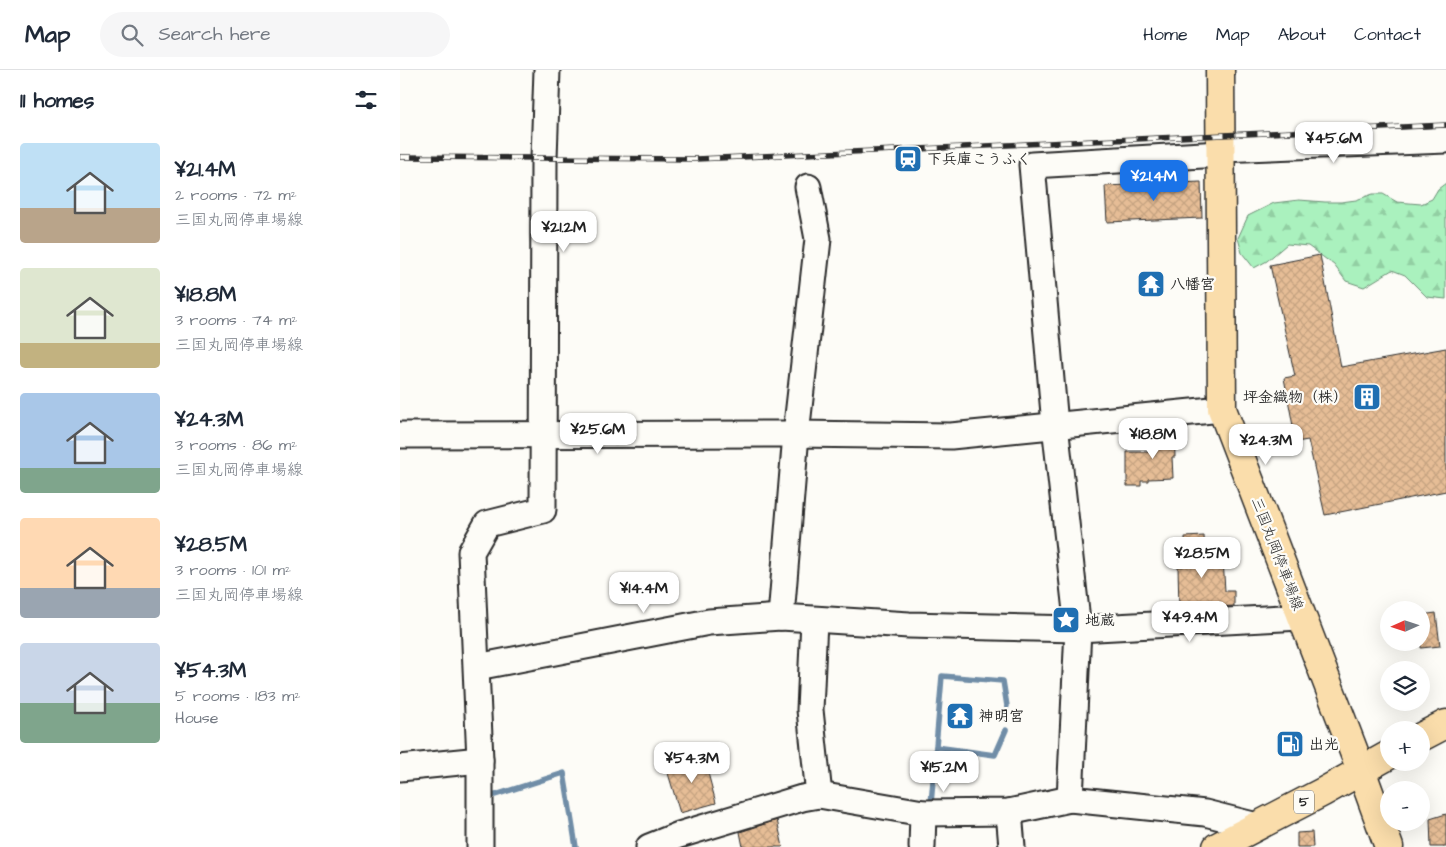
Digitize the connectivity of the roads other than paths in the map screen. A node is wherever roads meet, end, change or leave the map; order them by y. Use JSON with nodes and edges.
{"nodes":[{"id":1,"x":547,"y":70,"type":"edge"},
{"id":2,"x":1220,"y":70,"type":"edge"},
{"id":3,"x":1446,"y":140,"type":"edge"},
{"id":4,"x":1220,"y":152,"type":"junction"},
{"id":5,"x":808,"y":187,"type":"dead end"},
{"id":6,"x":1222,"y":409,"type":"junction"},
{"id":7,"x":1056,"y":425,"type":"junction"},
{"id":8,"x":796,"y":434,"type":"junction"},
{"id":9,"x":400,"y":435,"type":"edge"},
{"id":10,"x":543,"y":436,"type":"junction"},
{"id":11,"x":780,"y":617,"type":"junction"},
{"id":12,"x":1301,"y":618,"type":"junction"},
{"id":13,"x":814,"y":620,"type":"junction"},
{"id":14,"x":1078,"y":629,"type":"junction"},
{"id":15,"x":477,"y":667,"type":"junction"},
{"id":16,"x":1446,"y":724,"type":"edge"},
{"id":17,"x":1430,"y":732,"type":"edge"},
{"id":18,"x":480,"y":760,"type":"junction"},
{"id":19,"x":1380,"y":760,"type":"edge"},
{"id":20,"x":400,"y":768,"type":"edge"},
{"id":21,"x":1361,"y":770,"type":"junction"},
{"id":22,"x":819,"y":795,"type":"junction"},
{"id":23,"x":1070,"y":799,"type":"junction"},
{"id":24,"x":1009,"y":812,"type":"junction"},
{"id":25,"x":923,"y":813,"type":"junction"},
{"id":26,"x":1256,"y":826,"type":"junction"},
{"id":27,"x":480,"y":847,"type":"edge"},
{"id":28,"x":649,"y":847,"type":"edge"},
{"id":29,"x":922,"y":847,"type":"edge"},
{"id":30,"x":1012,"y":847,"type":"edge"},
{"id":31,"x":1217,"y":847,"type":"edge"},
{"id":32,"x":1389,"y":847,"type":"edge"}],
"edges":[{"from":1,"to":10,"type":"street"},
{"from":2,"to":4,"type":"main road","name":"三国丸岡停車場線"},
{"from":3,"to":4,"type":"street"},
{"from":4,"to":6,"type":"main road","name":"三国丸岡停車場線"},
{"from":4,"to":7,"type":"street"},
{"from":5,"to":8,"type":"street"},
{"from":6,"to":7,"type":"street"},
{"from":6,"to":12,"type":"main road","name":"三国丸岡停車場線"},
{"from":7,"to":8,"type":"street"},
{"from":7,"to":14,"type":"street"},
{"from":8,"to":10,"type":"street"},
{"from":8,"to":11,"type":"street"},
{"from":9,"to":10,"type":"street"},
{"from":10,"to":15,"type":"street"},
{"from":11,"to":13,"type":"street"},
{"from":11,"to":15,"type":"street"},
{"from":12,"to":14,"type":"street"},
{"from":12,"to":21,"type":"main road","name":"三国丸岡停車場線"},
{"from":13,"to":14,"type":"street"},
{"from":13,"to":22,"type":"street"},
{"from":14,"to":23,"type":"street"},
{"from":15,"to":18,"type":"street"},
{"from":16,"to":17,"type":"main road"},
{"from":18,"to":20,"type":"street"},
{"from":18,"to":27,"type":"street"},
{"from":19,"to":21,"type":"main road","number":"5"},
{"from":21,"to":26,"type":"main road","number":"5"},
{"from":21,"to":32,"type":"main road","name":"三国丸岡停車場線"},
{"from":22,"to":25,"type":"street"},
{"from":22,"to":28,"type":"street"},
{"from":23,"to":24,"type":"street"},
{"from":23,"to":26,"type":"street"},
{"from":24,"to":25,"type":"street"},
{"from":24,"to":30,"type":"street"},
{"from":25,"to":29,"type":"street"},
{"from":26,"to":31,"type":"main road","number":"5"}]}
